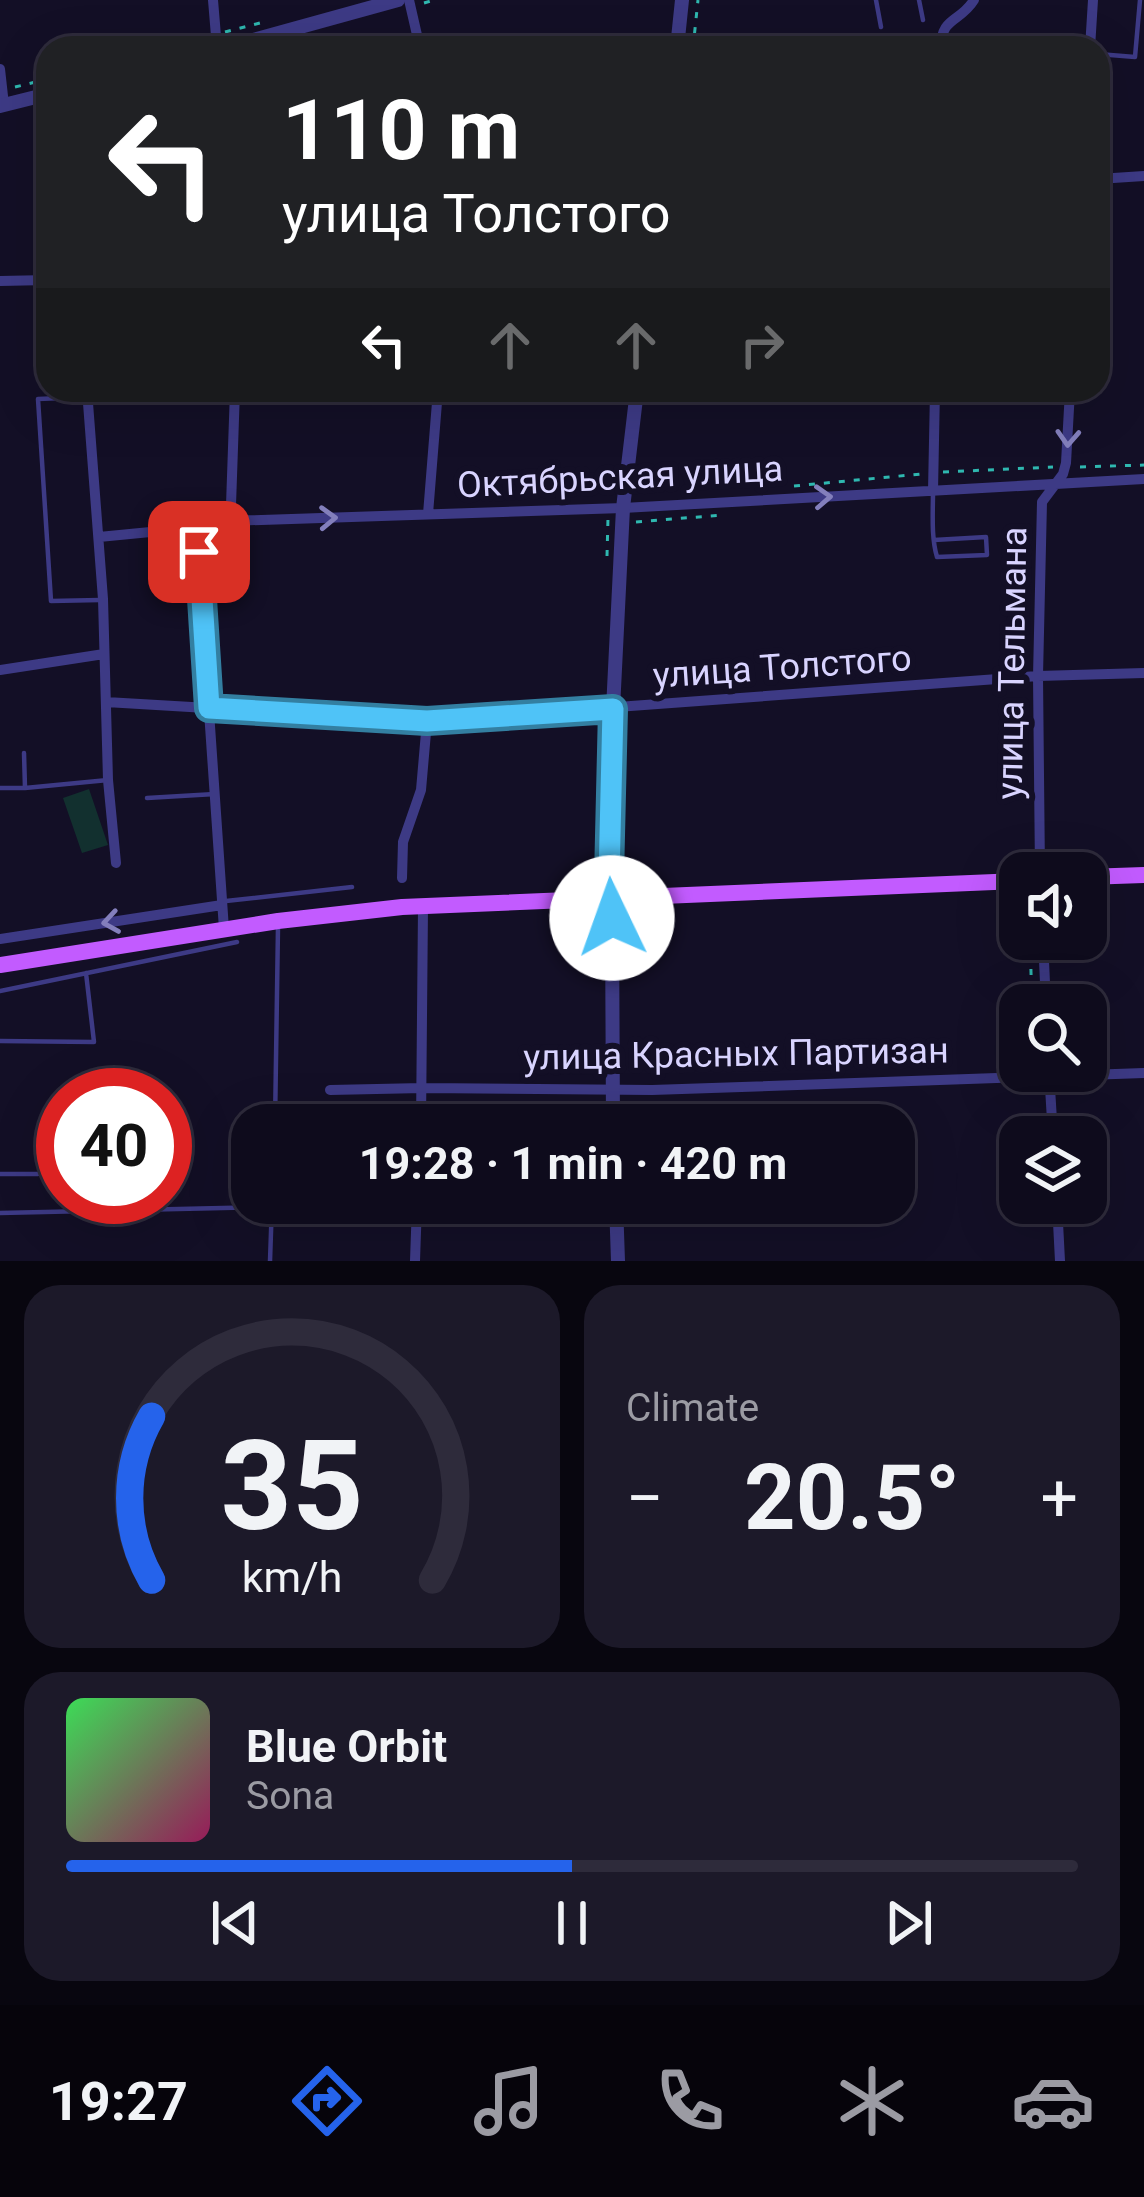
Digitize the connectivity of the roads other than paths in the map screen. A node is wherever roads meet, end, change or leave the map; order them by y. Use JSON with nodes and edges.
{"nodes":[{"id":1,"x":213,"y":0,"type":"edge"},
{"id":2,"x":398,"y":0,"type":"edge"},
{"id":3,"x":409,"y":0,"type":"edge"},
{"id":4,"x":682,"y":0,"type":"edge"},
{"id":5,"x":876,"y":0,"type":"edge"},
{"id":6,"x":919,"y":0,"type":"edge"},
{"id":7,"x":974,"y":0,"type":"edge"},
{"id":8,"x":1093,"y":0,"type":"edge"},
{"id":9,"x":1140,"y":0,"type":"edge"},
{"id":10,"x":923,"y":20,"type":"dead end"},
{"id":11,"x":881,"y":27,"type":"dead end"},
{"id":12,"x":218,"y":36,"type":"edge"},
{"id":13,"x":264,"y":36,"type":"edge"},
{"id":14,"x":416,"y":36,"type":"edge"},
{"id":15,"x":678,"y":36,"type":"edge"},
{"id":16,"x":941,"y":36,"type":"edge"},
{"id":17,"x":1091,"y":36,"type":"edge"},
{"id":18,"x":1110,"y":55,"type":"edge"},
{"id":19,"x":0,"y":69,"type":"edge"},
{"id":20,"x":36,"y":96,"type":"edge"},
{"id":21,"x":2,"y":101,"type":"edge"},
{"id":22,"x":1144,"y":176,"type":"edge"},
{"id":23,"x":1110,"y":178,"type":"edge"},
{"id":24,"x":36,"y":280,"type":"edge"},
{"id":25,"x":0,"y":281,"type":"edge"},
{"id":26,"x":38,"y":402,"type":"edge"},
{"id":27,"x":88,"y":402,"type":"edge"},
{"id":28,"x":235,"y":402,"type":"edge"},
{"id":29,"x":437,"y":402,"type":"edge"},
{"id":30,"x":635,"y":402,"type":"edge"},
{"id":31,"x":935,"y":402,"type":"edge"},
{"id":32,"x":1069,"y":402,"type":"edge"},
{"id":33,"x":1144,"y":478,"type":"edge"},
{"id":34,"x":1055,"y":484,"type":"junction"},
{"id":35,"x":933,"y":491,"type":"junction"},
{"id":36,"x":615,"y":508,"type":"junction"},
{"id":37,"x":428,"y":514,"type":"junction"},
{"id":38,"x":212,"y":526,"type":"junction"},
{"id":39,"x":99,"y":537,"type":"junction"},
{"id":40,"x":934,"y":540,"type":"junction"},
{"id":41,"x":103,"y":599,"type":"junction"},
{"id":42,"x":104,"y":654,"type":"junction"},
{"id":43,"x":0,"y":670,"type":"edge"},
{"id":44,"x":1144,"y":673,"type":"edge"},
{"id":45,"x":1038,"y":676,"type":"junction"},
{"id":46,"x":106,"y":701,"type":"junction"},
{"id":47,"x":209,"y":708,"type":"junction"},
{"id":48,"x":613,"y":709,"type":"junction"},
{"id":49,"x":427,"y":721,"type":"junction"},
{"id":50,"x":24,"y":753,"type":"dead end"},
{"id":51,"x":108,"y":780,"type":"junction"},
{"id":52,"x":0,"y":788,"type":"edge"},
{"id":53,"x":26,"y":788,"type":"junction"},
{"id":54,"x":215,"y":794,"type":"junction"},
{"id":55,"x":147,"y":798,"type":"dead end"},
{"id":56,"x":1040,"y":852,"type":"edge"},
{"id":57,"x":116,"y":863,"type":"dead end"},
{"id":58,"x":1144,"y":875,"type":"edge"},
{"id":59,"x":1107,"y":877,"type":"edge"},
{"id":60,"x":403,"y":878,"type":"dead end"},
{"id":61,"x":999,"y":882,"type":"edge"},
{"id":62,"x":352,"y":887,"type":"dead end"},
{"id":63,"x":610,"y":898,"type":"junction"},
{"id":64,"x":222,"y":903,"type":"junction"},
{"id":65,"x":423,"y":907,"type":"junction"},
{"id":66,"x":278,"y":921,"type":"junction"},
{"id":67,"x":230,"y":936,"type":"junction"},
{"id":68,"x":0,"y":939,"type":"edge"},
{"id":69,"x":0,"y":965,"type":"edge"},
{"id":70,"x":86,"y":973,"type":"junction"},
{"id":71,"x":0,"y":991,"type":"edge"},
{"id":72,"x":0,"y":1041,"type":"edge"},
{"id":73,"x":1107,"y":1073,"type":"edge"},
{"id":74,"x":1144,"y":1073,"type":"edge"},
{"id":75,"x":999,"y":1075,"type":"edge"},
{"id":76,"x":423,"y":1088,"type":"junction"},
{"id":77,"x":330,"y":1090,"type":"dead end"},
{"id":78,"x":612,"y":1090,"type":"junction"},
{"id":79,"x":274,"y":1104,"type":"edge"},
{"id":80,"x":422,"y":1104,"type":"edge"},
{"id":81,"x":612,"y":1104,"type":"edge"},
{"id":82,"x":0,"y":1174,"type":"edge"},
{"id":83,"x":36,"y":1174,"type":"edge"},
{"id":84,"x":231,"y":1206,"type":"edge"},
{"id":85,"x":0,"y":1213,"type":"edge"},
{"id":86,"x":271,"y":1224,"type":"edge"},
{"id":87,"x":417,"y":1224,"type":"edge"},
{"id":88,"x":617,"y":1224,"type":"edge"},
{"id":89,"x":1058,"y":1224,"type":"edge"},
{"id":90,"x":270,"y":1261,"type":"edge"},
{"id":91,"x":415,"y":1261,"type":"edge"},
{"id":92,"x":618,"y":1261,"type":"edge"},
{"id":93,"x":1060,"y":1261,"type":"edge"}],
"edges":[{"from":1,"to":12,"type":"street"},
{"from":2,"to":13,"type":"street"},
{"from":3,"to":14,"type":"street"},
{"from":4,"to":15,"type":"street"},
{"from":5,"to":11,"type":"lane"},
{"from":6,"to":10,"type":"lane"},
{"from":7,"to":16,"type":"street"},
{"from":8,"to":17,"type":"street"},
{"from":9,"to":18,"type":"lane"},
{"from":19,"to":21,"type":"street"},
{"from":20,"to":21,"type":"street"},
{"from":22,"to":23,"type":"street"},
{"from":24,"to":25,"type":"street"},
{"from":26,"to":41,"type":"lane"},
{"from":27,"to":39,"type":"street"},
{"from":28,"to":38,"type":"street"},
{"from":29,"to":37,"type":"street"},
{"from":30,"to":36,"type":"street"},
{"from":31,"to":35,"type":"street"},
{"from":32,"to":34,"type":"street","name":"улица Тельмана","one_way":true},
{"from":33,"to":34,"type":"street","name":"Октябрьская улица"},
{"from":34,"to":35,"type":"street","name":"Октябрьская улица"},
{"from":34,"to":45,"type":"street","name":"улица Тельмана"},
{"from":36,"to":35,"type":"street","name":"Октябрьская улица","one_way":true},
{"from":35,"to":40,"type":"lane"},
{"from":36,"to":37,"type":"street","name":"Октябрьская улица"},
{"from":36,"to":48,"type":"street"},
{"from":38,"to":37,"type":"street","name":"Октябрьская улица","one_way":true},
{"from":38,"to":39,"type":"street","name":"Октябрьская улица"},
{"from":38,"to":47,"type":"street"},
{"from":39,"to":41,"type":"street"},
{"from":40,"to":40,"type":"lane"},
{"from":41,"to":42,"type":"street"},
{"from":42,"to":43,"type":"street"},
{"from":42,"to":46,"type":"street"},
{"from":44,"to":45,"type":"street","name":"улица Толстого"},
{"from":45,"to":48,"type":"street","name":"улица Толстого"},
{"from":45,"to":56,"type":"street","name":"улица Тельмана"},
{"from":46,"to":47,"type":"street","name":"улица Толстого"},
{"from":46,"to":51,"type":"street"},
{"from":47,"to":49,"type":"street","name":"улица Толстого"},
{"from":47,"to":54,"type":"street"},
{"from":48,"to":49,"type":"street","name":"улица Толстого"},
{"from":48,"to":63,"type":"street"},
{"from":49,"to":60,"type":"street"},
{"from":50,"to":53,"type":"lane"},
{"from":51,"to":53,"type":"lane"},
{"from":51,"to":57,"type":"street"},
{"from":52,"to":53,"type":"lane"},
{"from":54,"to":55,"type":"lane"},
{"from":54,"to":64,"type":"street"},
{"from":58,"to":59,"type":"main road"},
{"from":61,"to":63,"type":"main road"},
{"from":62,"to":64,"type":"lane"},
{"from":63,"to":65,"type":"main road"},
{"from":63,"to":78,"type":"street"},
{"from":64,"to":67,"type":"street"},
{"from":64,"to":68,"type":"street","one_way":true},
{"from":65,"to":66,"type":"main road"},
{"from":65,"to":76,"type":"street"},
{"from":66,"to":67,"type":"main road"},
{"from":66,"to":79,"type":"lane"},
{"from":67,"to":69,"type":"main road"},
{"from":67,"to":70,"type":"lane"},
{"from":70,"to":71,"type":"lane"},
{"from":70,"to":72,"type":"lane"},
{"from":73,"to":74,"type":"street","name":"улица Красных Партизан"},
{"from":75,"to":78,"type":"street","name":"улица Красных Партизан"},
{"from":76,"to":77,"type":"street","name":"улица Красных Партизан"},
{"from":76,"to":78,"type":"street","name":"улица Красных Партизан"},
{"from":76,"to":80,"type":"street"},
{"from":78,"to":81,"type":"street"},
{"from":82,"to":83,"type":"lane"},
{"from":84,"to":85,"type":"lane"},
{"from":86,"to":90,"type":"lane"},
{"from":87,"to":91,"type":"street"},
{"from":88,"to":92,"type":"street"},
{"from":89,"to":93,"type":"street"}]}
